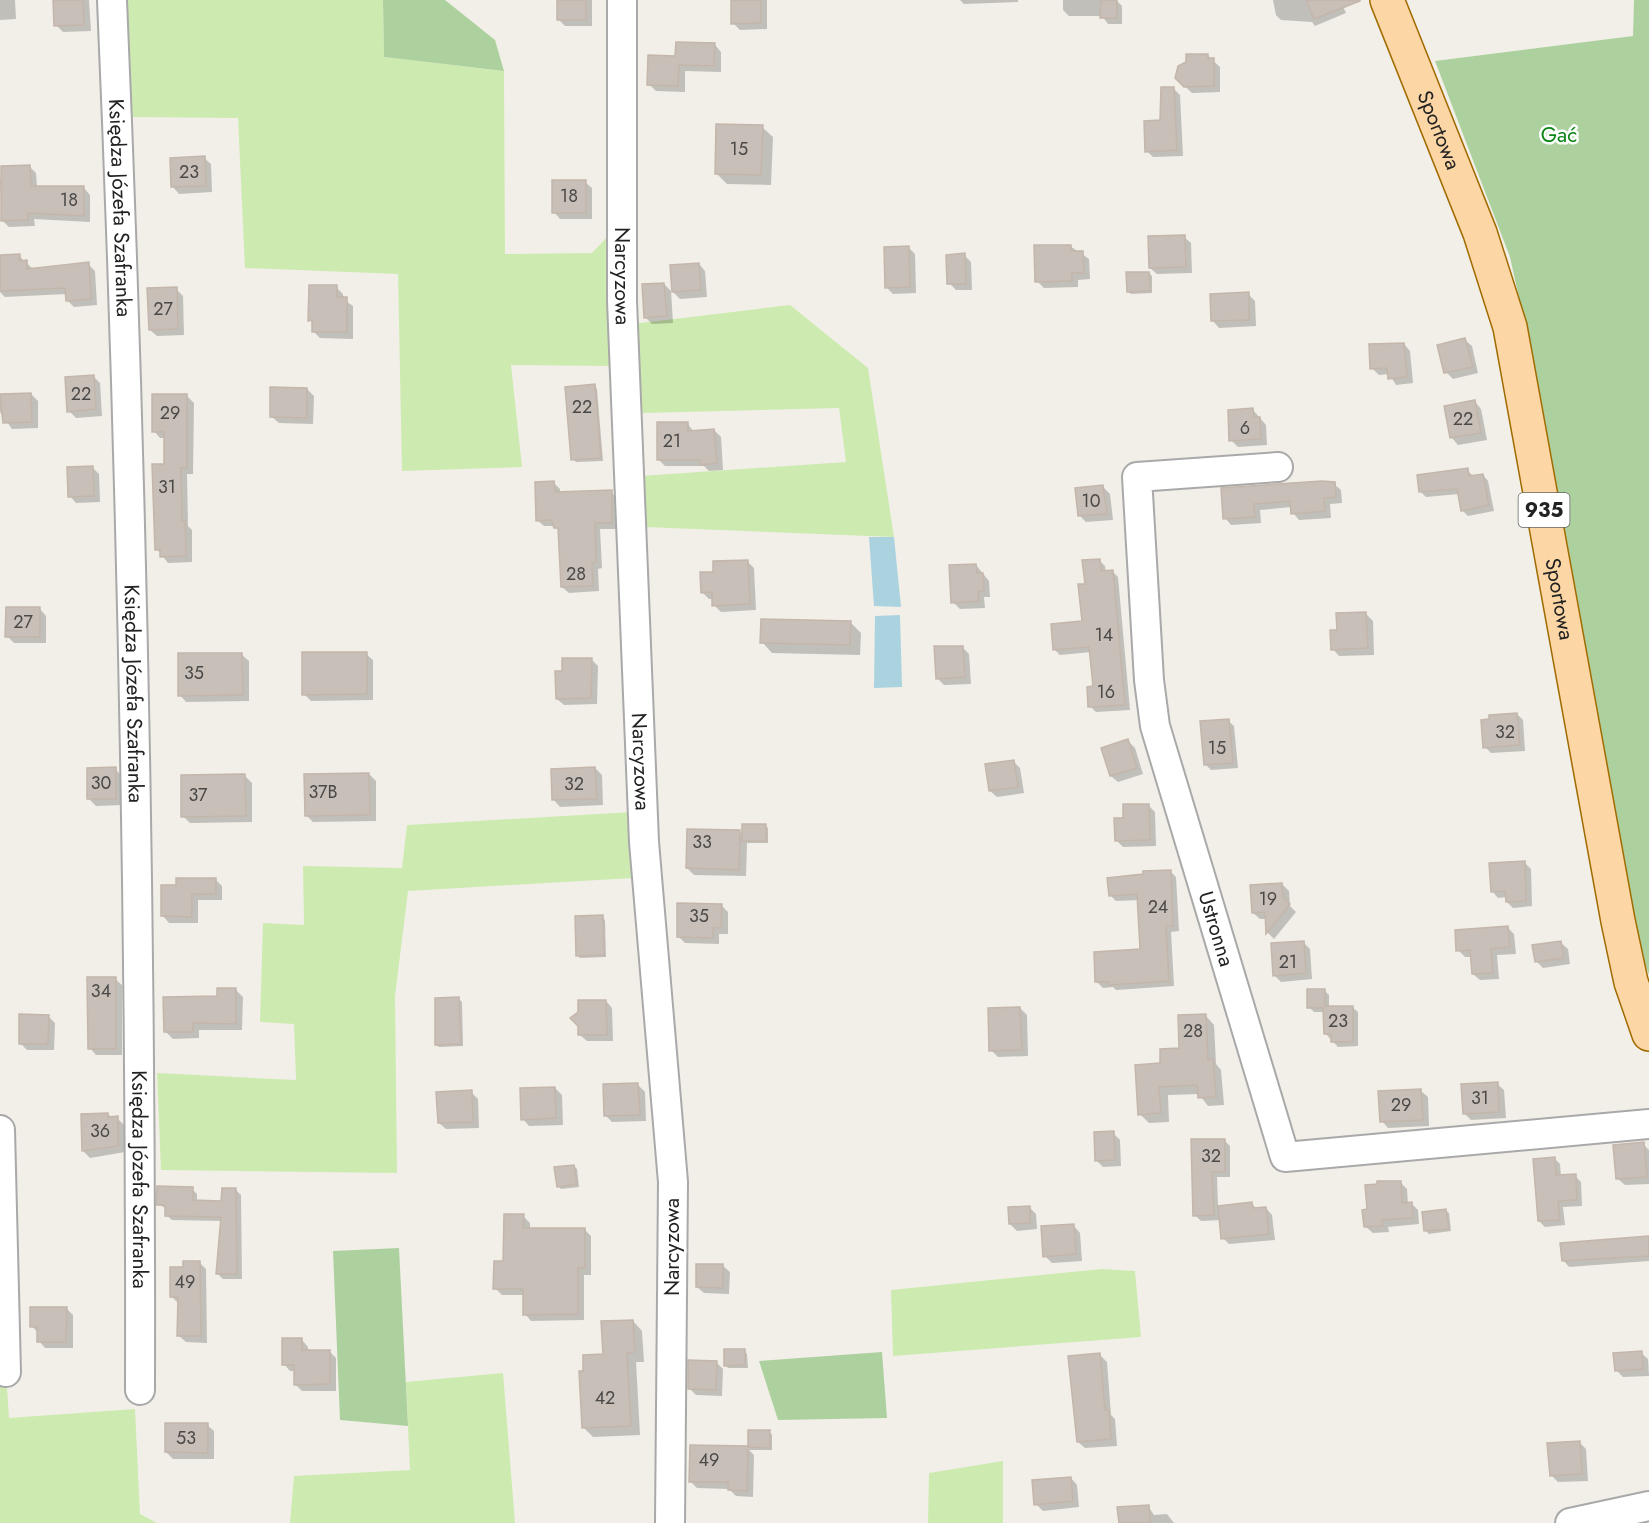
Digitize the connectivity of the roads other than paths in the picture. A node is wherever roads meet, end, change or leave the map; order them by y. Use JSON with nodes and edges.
{"nodes":[{"id":1,"x":112,"y":0,"type":"edge"},
{"id":2,"x":622,"y":0,"type":"edge"},
{"id":3,"x":1387,"y":0,"type":"edge"},
{"id":4,"x":1278,"y":467,"type":"dead end"},
{"id":5,"x":1649,"y":1034,"type":"edge"},
{"id":6,"x":1649,"y":1124,"type":"edge"},
{"id":7,"x":0,"y":1130,"type":"edge"},
{"id":8,"x":6,"y":1372,"type":"dead end"},
{"id":9,"x":140,"y":1390,"type":"dead end"},
{"id":10,"x":1649,"y":1506,"type":"edge"},
{"id":11,"x":670,"y":1523,"type":"edge"},
{"id":12,"x":1570,"y":1523,"type":"edge"}],
"edges":[{"from":1,"to":9,"type":"street","name":"Księdza Józefa Szafranka"},
{"from":2,"to":11,"type":"street","name":"Narcyzowa"},
{"from":3,"to":5,"type":"main road","name":"Sportowa","number":"935"},
{"from":4,"to":6,"type":"street","name":"Ustronna"},
{"from":7,"to":8,"type":"street"},
{"from":10,"to":12,"type":"street"}]}
